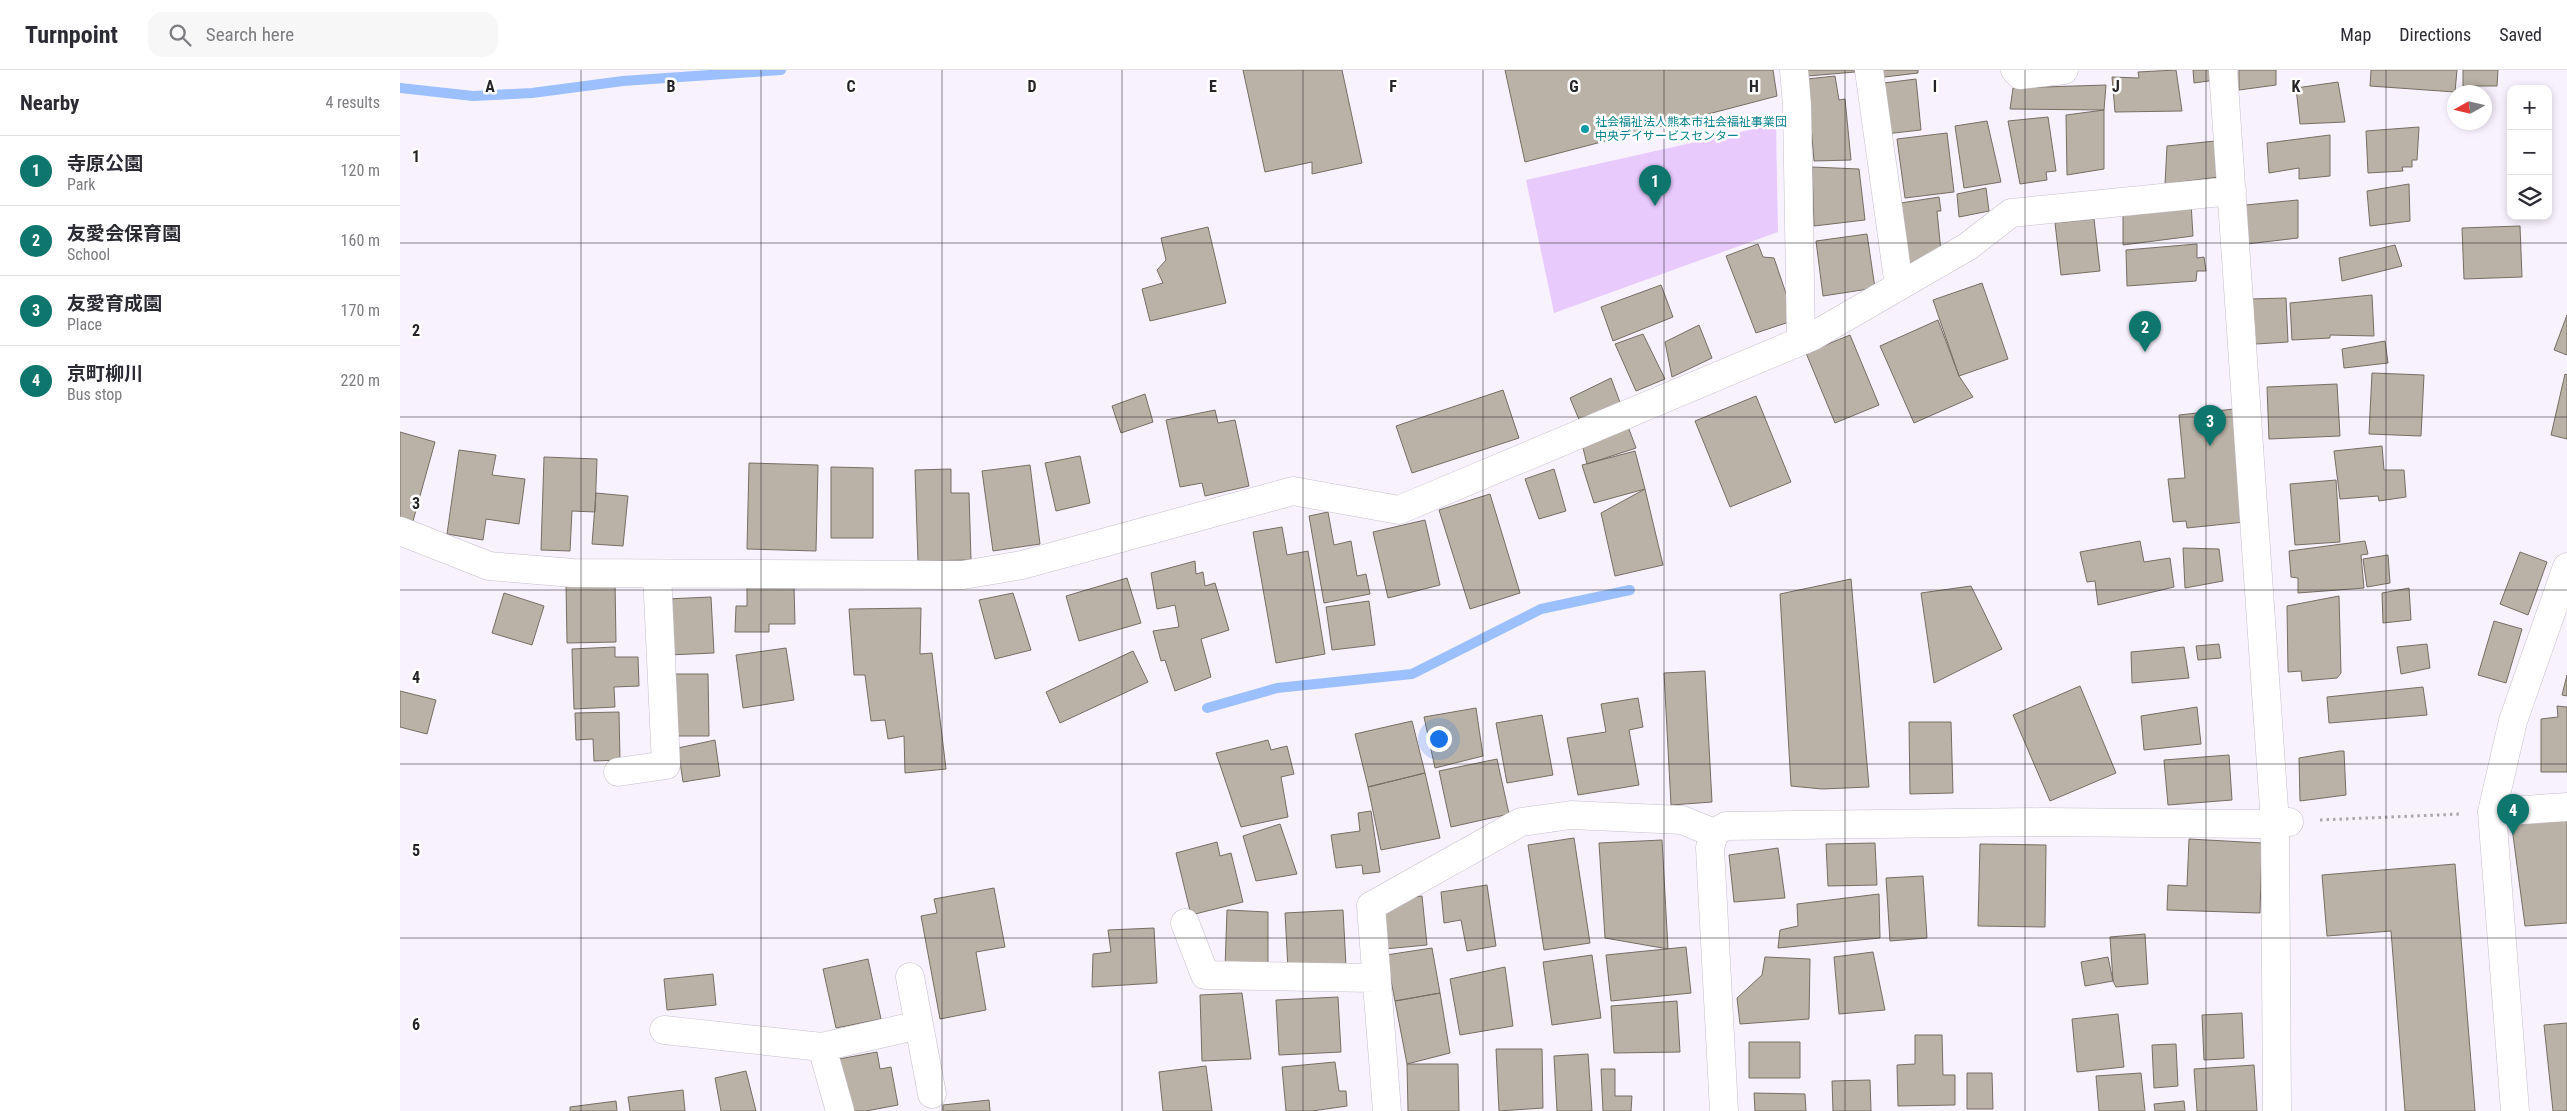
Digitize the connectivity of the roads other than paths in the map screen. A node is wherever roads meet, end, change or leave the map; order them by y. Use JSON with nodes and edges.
{"nodes":[{"id":1,"x":1794,"y":70,"type":"edge"},
{"id":2,"x":1869,"y":70,"type":"edge"},
{"id":3,"x":2015,"y":70,"type":"edge"},
{"id":4,"x":2064,"y":70,"type":"edge"},
{"id":5,"x":2224,"y":70,"type":"edge"},
{"id":6,"x":2232,"y":191,"type":"junction"},
{"id":7,"x":1900,"y":286,"type":"junction"},
{"id":8,"x":1801,"y":341,"type":"junction"},
{"id":9,"x":400,"y":530,"type":"edge"},
{"id":10,"x":2567,"y":567,"type":"edge"},
{"id":11,"x":657,"y":574,"type":"junction"},
{"id":12,"x":618,"y":772,"type":"dead end"},
{"id":13,"x":2567,"y":807,"type":"edge"},
{"id":14,"x":2492,"y":812,"type":"junction"},
{"id":15,"x":2282,"y":822,"type":"junction"},
{"id":16,"x":1714,"y":833,"type":"junction"},
{"id":17,"x":1185,"y":923,"type":"dead end"},
{"id":18,"x":910,"y":976,"type":"dead end"},
{"id":19,"x":1375,"y":978,"type":"junction"},
{"id":20,"x":919,"y":1025,"type":"junction"},
{"id":21,"x":664,"y":1030,"type":"dead end"},
{"id":22,"x":822,"y":1047,"type":"junction"},
{"id":23,"x":932,"y":1094,"type":"dead end"},
{"id":24,"x":840,"y":1111,"type":"edge"},
{"id":25,"x":1387,"y":1111,"type":"edge"},
{"id":26,"x":1724,"y":1111,"type":"edge"},
{"id":27,"x":2278,"y":1111,"type":"edge"},
{"id":28,"x":2515,"y":1111,"type":"edge"}],
"edges":[{"from":1,"to":8,"type":"street"},
{"from":2,"to":7,"type":"street"},
{"from":3,"to":4,"type":"street"},
{"from":5,"to":6,"type":"street"},
{"from":6,"to":7,"type":"street"},
{"from":6,"to":15,"type":"street"},
{"from":7,"to":8,"type":"street"},
{"from":8,"to":11,"type":"street"},
{"from":9,"to":11,"type":"street"},
{"from":10,"to":14,"type":"street"},
{"from":11,"to":12,"type":"street"},
{"from":13,"to":14,"type":"street"},
{"from":14,"to":28,"type":"street"},
{"from":15,"to":16,"type":"street"},
{"from":15,"to":27,"type":"street"},
{"from":16,"to":19,"type":"street"},
{"from":16,"to":26,"type":"street"},
{"from":17,"to":19,"type":"street"},
{"from":18,"to":20,"type":"street"},
{"from":19,"to":25,"type":"street"},
{"from":20,"to":22,"type":"street"},
{"from":20,"to":23,"type":"street"},
{"from":21,"to":22,"type":"street"},
{"from":22,"to":24,"type":"street"}]}
